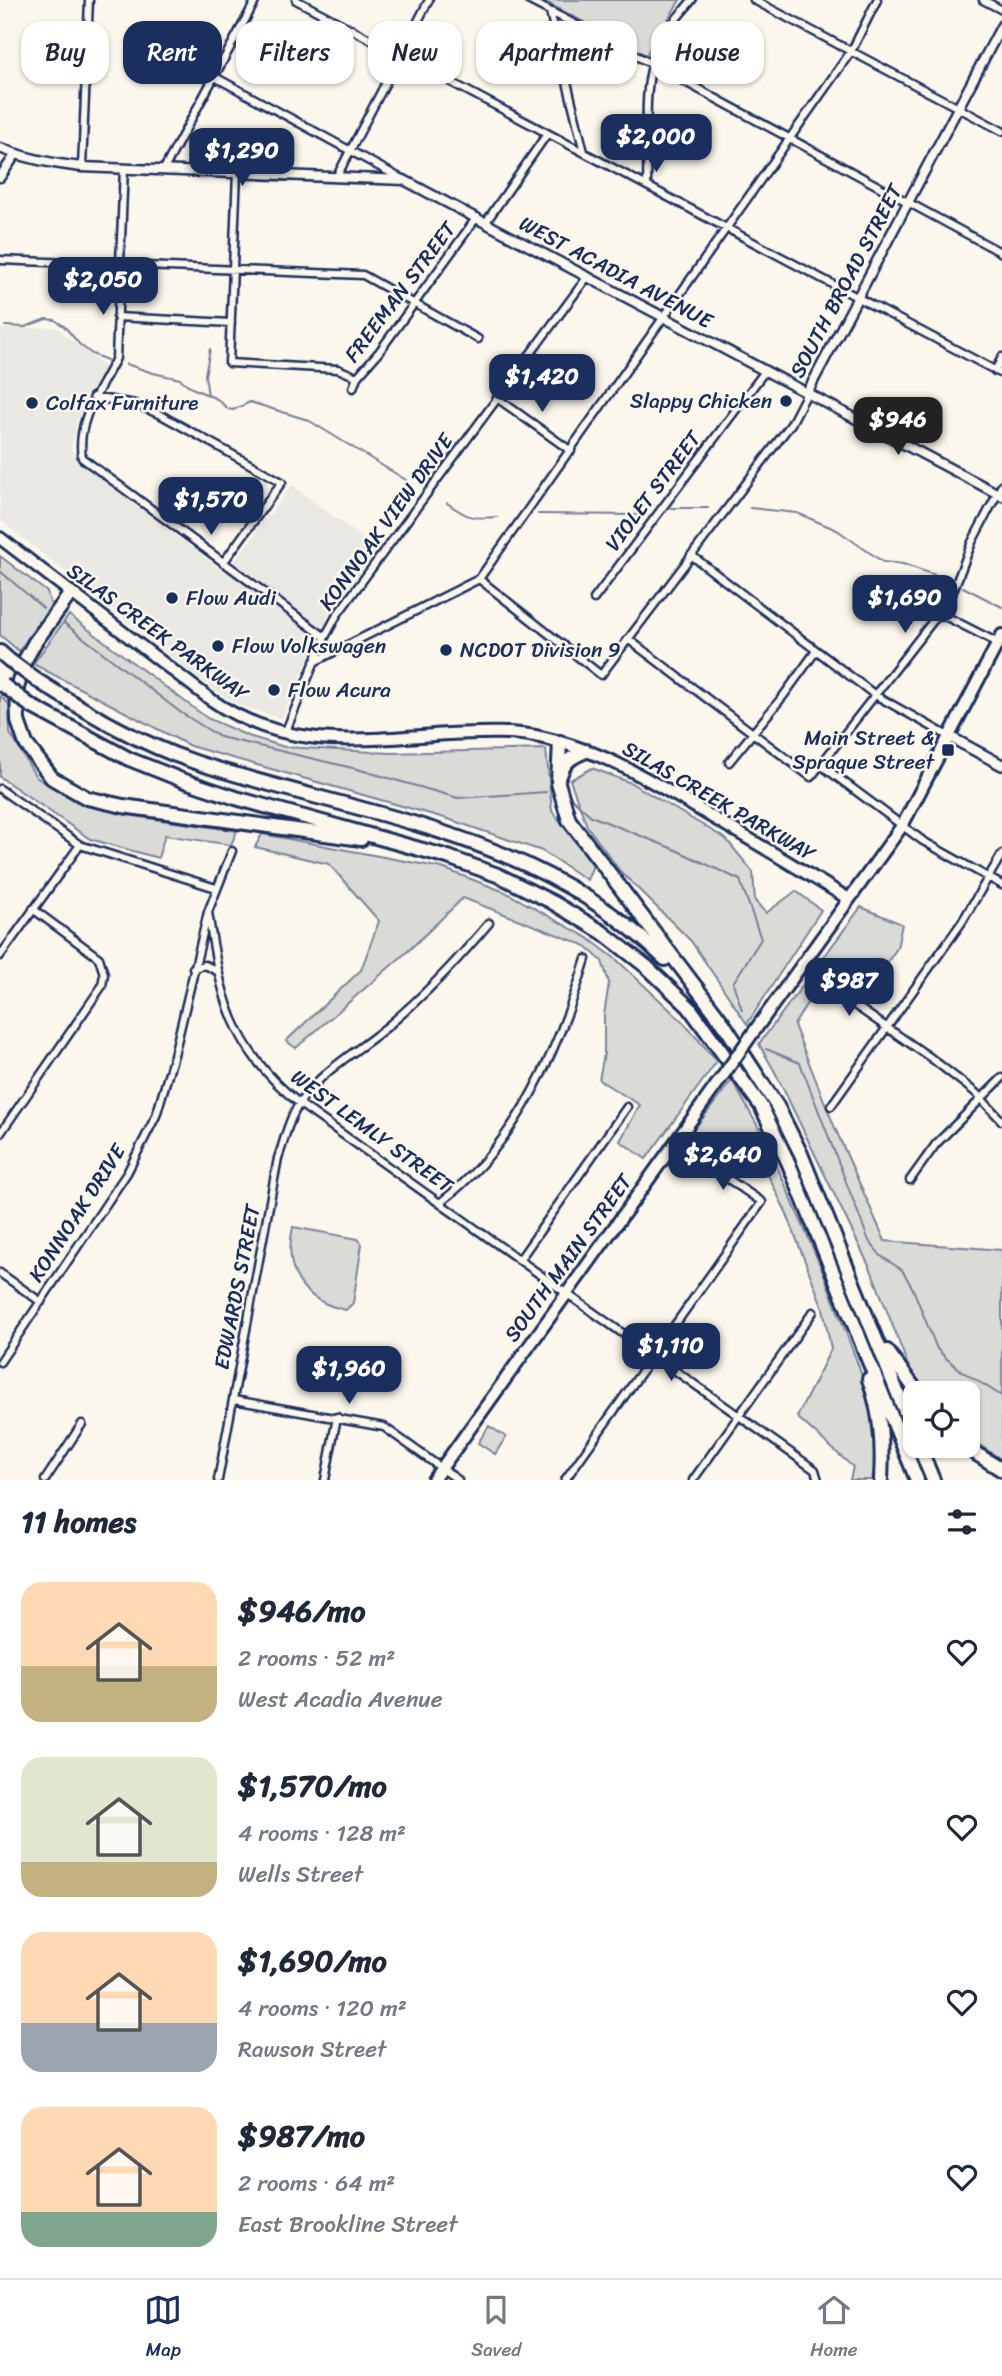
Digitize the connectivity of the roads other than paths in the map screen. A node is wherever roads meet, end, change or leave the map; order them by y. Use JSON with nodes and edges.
{"nodes":[{"id":1,"x":89,"y":0,"type":"edge"},
{"id":2,"x":256,"y":0,"type":"edge"},
{"id":3,"x":296,"y":0,"type":"edge"},
{"id":4,"x":429,"y":0,"type":"edge"},
{"id":5,"x":528,"y":0,"type":"edge"},
{"id":6,"x":692,"y":0,"type":"edge"},
{"id":7,"x":754,"y":0,"type":"edge"},
{"id":8,"x":877,"y":0,"type":"edge"},
{"id":9,"x":984,"y":0,"type":"edge"},
{"id":10,"x":1002,"y":10,"type":"edge"},
{"id":11,"x":550,"y":12,"type":"junction"},
{"id":12,"x":418,"y":21,"type":"edge"},
{"id":13,"x":674,"y":21,"type":"edge"},
{"id":14,"x":1002,"y":25,"type":"edge"},
{"id":15,"x":368,"y":39,"type":"edge"},
{"id":16,"x":852,"y":50,"type":"junction"},
{"id":17,"x":651,"y":63,"type":"edge"},
{"id":18,"x":222,"y":64,"type":"edge"},
{"id":19,"x":651,"y":72,"type":"edge"},
{"id":20,"x":222,"y":81,"type":"edge"},
{"id":21,"x":211,"y":84,"type":"edge"},
{"id":22,"x":384,"y":84,"type":"edge"},
{"id":23,"x":452,"y":84,"type":"edge"},
{"id":24,"x":689,"y":84,"type":"edge"},
{"id":25,"x":958,"y":108,"type":"junction"},
{"id":26,"x":1002,"y":131,"type":"edge"},
{"id":27,"x":547,"y":134,"type":"junction"},
{"id":28,"x":789,"y":139,"type":"junction"},
{"id":29,"x":0,"y":148,"type":"edge"},
{"id":30,"x":350,"y":150,"type":"junction"},
{"id":31,"x":584,"y":152,"type":"junction"},
{"id":32,"x":16,"y":154,"type":"junction"},
{"id":33,"x":82,"y":167,"type":"junction"},
{"id":34,"x":124,"y":168,"type":"junction"},
{"id":35,"x":164,"y":169,"type":"junction"},
{"id":36,"x":237,"y":173,"type":"junction"},
{"id":37,"x":0,"y":177,"type":"edge"},
{"id":38,"x":337,"y":177,"type":"junction"},
{"id":39,"x":404,"y":180,"type":"junction"},
{"id":40,"x":647,"y":185,"type":"junction"},
{"id":41,"x":907,"y":203,"type":"junction"},
{"id":42,"x":477,"y":217,"type":"junction"},
{"id":43,"x":486,"y":222,"type":"junction"},
{"id":44,"x":727,"y":229,"type":"junction"},
{"id":45,"x":1002,"y":253,"type":"edge"},
{"id":46,"x":0,"y":260,"type":"edge"},
{"id":47,"x":118,"y":264,"type":"junction"},
{"id":48,"x":233,"y":269,"type":"junction"},
{"id":49,"x":588,"y":276,"type":"junction"},
{"id":50,"x":857,"y":297,"type":"junction"},
{"id":51,"x":415,"y":303,"type":"junction"},
{"id":52,"x":117,"y":317,"type":"junction"},
{"id":53,"x":665,"y":317,"type":"junction"},
{"id":54,"x":230,"y":323,"type":"junction"},
{"id":55,"x":478,"y":339,"type":"dead end"},
{"id":56,"x":1002,"y":357,"type":"edge"},
{"id":57,"x":765,"y":371,"type":"junction"},
{"id":58,"x":999,"y":373,"type":"edge"},
{"id":59,"x":357,"y":377,"type":"junction"},
{"id":60,"x":353,"y":388,"type":"dead end"},
{"id":61,"x":807,"y":393,"type":"junction"},
{"id":62,"x":93,"y":397,"type":"junction"},
{"id":63,"x":498,"y":398,"type":"junction"},
{"id":64,"x":571,"y":451,"type":"junction"},
{"id":65,"x":1000,"y":491,"type":"edge"},
{"id":66,"x":0,"y":538,"type":"edge"},
{"id":67,"x":691,"y":555,"type":"junction"},
{"id":68,"x":223,"y":564,"type":"junction"},
{"id":69,"x":479,"y":579,"type":"junction"},
{"id":70,"x":71,"y":593,"type":"junction"},
{"id":71,"x":594,"y":599,"type":"dead end"},
{"id":72,"x":939,"y":613,"type":"junction"},
{"id":73,"x":325,"y":637,"type":"junction"},
{"id":74,"x":628,"y":639,"type":"junction"},
{"id":75,"x":1001,"y":641,"type":"edge"},
{"id":76,"x":816,"y":651,"type":"junction"},
{"id":77,"x":5,"y":656,"type":"edge"},
{"id":78,"x":314,"y":662,"type":"junction"},
{"id":79,"x":1,"y":684,"type":"edge"},
{"id":80,"x":875,"y":695,"type":"junction"},
{"id":81,"x":752,"y":733,"type":"junction"},
{"id":82,"x":285,"y":734,"type":"junction"},
{"id":83,"x":950,"y":737,"type":"junction"},
{"id":84,"x":560,"y":742,"type":"junction"},
{"id":85,"x":586,"y":751,"type":"junction"},
{"id":86,"x":729,"y":762,"type":"dead end"},
{"id":87,"x":821,"y":765,"type":"junction"},
{"id":88,"x":1002,"y":765,"type":"edge"},
{"id":89,"x":558,"y":783,"type":"junction"},
{"id":90,"x":0,"y":789,"type":"edge"},
{"id":91,"x":902,"y":826,"type":"junction"},
{"id":92,"x":80,"y":845,"type":"junction"},
{"id":93,"x":410,"y":846,"type":"junction"},
{"id":94,"x":232,"y":851,"type":"dead end"},
{"id":95,"x":1002,"y":854,"type":"edge"},
{"id":96,"x":989,"y":878,"type":"junction"},
{"id":97,"x":1002,"y":885,"type":"edge"},
{"id":98,"x":216,"y":888,"type":"junction"},
{"id":99,"x":849,"y":898,"type":"junction"},
{"id":100,"x":33,"y":909,"type":"junction"},
{"id":101,"x":208,"y":912,"type":"junction"},
{"id":102,"x":489,"y":923,"type":"dead end"},
{"id":103,"x":0,"y":956,"type":"edge"},
{"id":104,"x":586,"y":958,"type":"dead end"},
{"id":105,"x":193,"y":968,"type":"junction"},
{"id":106,"x":217,"y":971,"type":"junction"},
{"id":107,"x":827,"y":986,"type":"dead end"},
{"id":108,"x":698,"y":992,"type":"junction"},
{"id":109,"x":887,"y":1028,"type":"junction"},
{"id":110,"x":1002,"y":1078,"type":"edge"},
{"id":111,"x":981,"y":1099,"type":"junction"},
{"id":112,"x":300,"y":1104,"type":"junction"},
{"id":113,"x":831,"y":1106,"type":"dead end"},
{"id":114,"x":627,"y":1107,"type":"dead end"},
{"id":115,"x":1002,"y":1121,"type":"edge"},
{"id":116,"x":0,"y":1134,"type":"edge"},
{"id":117,"x":699,"y":1159,"type":"dead end"},
{"id":118,"x":910,"y":1180,"type":"dead end"},
{"id":119,"x":441,"y":1202,"type":"junction"},
{"id":120,"x":520,"y":1259,"type":"junction"},
{"id":121,"x":0,"y":1273,"type":"edge"},
{"id":122,"x":567,"y":1293,"type":"junction"},
{"id":123,"x":845,"y":1298,"type":"junction"},
{"id":124,"x":41,"y":1302,"type":"junction"},
{"id":125,"x":813,"y":1312,"type":"dead end"},
{"id":126,"x":876,"y":1338,"type":"junction"},
{"id":127,"x":654,"y":1355,"type":"junction"},
{"id":128,"x":0,"y":1362,"type":"edge"},
{"id":129,"x":909,"y":1381,"type":"edge"},
{"id":130,"x":234,"y":1400,"type":"junction"},
{"id":131,"x":903,"y":1406,"type":"edge"},
{"id":132,"x":739,"y":1416,"type":"junction"},
{"id":133,"x":337,"y":1417,"type":"junction"},
{"id":134,"x":82,"y":1424,"type":"dead end"},
{"id":135,"x":980,"y":1456,"type":"edge"},
{"id":136,"x":924,"y":1458,"type":"edge"},
{"id":137,"x":442,"y":1468,"type":"junction"},
{"id":138,"x":1002,"y":1470,"type":"edge"},
{"id":139,"x":45,"y":1480,"type":"edge"},
{"id":140,"x":218,"y":1480,"type":"edge"},
{"id":141,"x":325,"y":1480,"type":"edge"},
{"id":142,"x":433,"y":1480,"type":"edge"},
{"id":143,"x":458,"y":1480,"type":"edge"},
{"id":144,"x":565,"y":1480,"type":"edge"},
{"id":145,"x":693,"y":1480,"type":"edge"},
{"id":146,"x":818,"y":1480,"type":"edge"},
{"id":147,"x":881,"y":1480,"type":"edge"},
{"id":148,"x":917,"y":1480,"type":"edge"},
{"id":149,"x":933,"y":1480,"type":"edge"}],
"edges":[{"from":1,"to":33,"type":"street"},
{"from":2,"to":18,"type":"street"},
{"from":3,"to":15,"type":"street"},
{"from":4,"to":12,"type":"street"},
{"from":5,"to":11,"type":"street"},
{"from":6,"to":13,"type":"street"},
{"from":7,"to":16,"type":"street"},
{"from":8,"to":16,"type":"street"},
{"from":9,"to":10,"type":"street"},
{"from":11,"to":17,"type":"street"},
{"from":11,"to":31,"type":"street"},
{"from":14,"to":25,"type":"street","name":"SOUTH BROAD STREET"},
{"from":16,"to":25,"type":"street"},
{"from":16,"to":28,"type":"street"},
{"from":19,"to":40,"type":"street"},
{"from":20,"to":30,"type":"street","name":"WEST ACADIA AVENUE"},
{"from":21,"to":35,"type":"street"},
{"from":22,"to":30,"type":"street"},
{"from":23,"to":27,"type":"street"},
{"from":24,"to":28,"type":"street"},
{"from":25,"to":26,"type":"street"},
{"from":25,"to":41,"type":"street","name":"SOUTH BROAD STREET"},
{"from":27,"to":31,"type":"street"},
{"from":27,"to":43,"type":"street","name":"FREEMAN STREET"},
{"from":28,"to":41,"type":"street"},
{"from":28,"to":44,"type":"street"},
{"from":29,"to":32,"type":"street"},
{"from":30,"to":38,"type":"street"},
{"from":30,"to":39,"type":"street","name":"WEST ACADIA AVENUE"},
{"from":31,"to":40,"type":"street"},
{"from":32,"to":33,"type":"street"},
{"from":32,"to":37,"type":"street"},
{"from":33,"to":34,"type":"street"},
{"from":34,"to":35,"type":"street"},
{"from":34,"to":47,"type":"street"},
{"from":35,"to":36,"type":"street"},
{"from":36,"to":38,"type":"street"},
{"from":36,"to":48,"type":"street"},
{"from":38,"to":39,"type":"street"},
{"from":39,"to":42,"type":"street","name":"WEST ACADIA AVENUE"},
{"from":40,"to":44,"type":"street"},
{"from":41,"to":45,"type":"street"},
{"from":41,"to":50,"type":"street","name":"SOUTH BROAD STREET"},
{"from":42,"to":43,"type":"street","name":"WEST ACADIA AVENUE"},
{"from":42,"to":51,"type":"street","name":"FREEMAN STREET"},
{"from":43,"to":49,"type":"street","name":"WEST ACADIA AVENUE"},
{"from":44,"to":50,"type":"street"},
{"from":44,"to":53,"type":"street"},
{"from":46,"to":47,"type":"street"},
{"from":47,"to":48,"type":"street"},
{"from":47,"to":52,"type":"street"},
{"from":48,"to":51,"type":"street"},
{"from":48,"to":54,"type":"street"},
{"from":49,"to":53,"type":"street","name":"WEST ACADIA AVENUE"},
{"from":49,"to":63,"type":"street","name":"KONNOAK VIEW DRIVE"},
{"from":50,"to":58,"type":"street"},
{"from":50,"to":61,"type":"street","name":"SOUTH BROAD STREET"},
{"from":51,"to":55,"type":"street"},
{"from":51,"to":59,"type":"street","name":"FREEMAN STREET"},
{"from":52,"to":54,"type":"street"},
{"from":52,"to":62,"type":"street"},
{"from":53,"to":57,"type":"street","name":"WEST ACADIA AVENUE"},
{"from":53,"to":64,"type":"street"},
{"from":54,"to":59,"type":"street"},
{"from":56,"to":58,"type":"street"},
{"from":57,"to":61,"type":"street","name":"WEST ACADIA AVENUE"},
{"from":57,"to":71,"type":"street","name":"VIOLET STREET"},
{"from":59,"to":60,"type":"street","name":"FREEMAN STREET"},
{"from":61,"to":65,"type":"street","name":"WEST ACADIA AVENUE"},
{"from":61,"to":67,"type":"street","name":"SOUTH BROAD STREET"},
{"from":62,"to":68,"type":"street"},
{"from":62,"to":68,"type":"street"},
{"from":63,"to":64,"type":"street"},
{"from":63,"to":73,"type":"street","name":"KONNOAK VIEW DRIVE"},
{"from":64,"to":69,"type":"street"},
{"from":65,"to":72,"type":"street"},
{"from":66,"to":70,"type":"main road","name":"SILAS CREEK PARKWAY"},
{"from":67,"to":74,"type":"street","name":"SOUTH BROAD STREET"},
{"from":67,"to":76,"type":"street"},
{"from":68,"to":73,"type":"street"},
{"from":69,"to":74,"type":"street","name":"SOUTH BROAD STREET"},
{"from":69,"to":78,"type":"street"},
{"from":70,"to":82,"type":"main road","name":"SILAS CREEK PARKWAY"},
{"from":70,"to":93,"type":"highway"},
{"from":72,"to":75,"type":"street"},
{"from":72,"to":80,"type":"street"},
{"from":73,"to":78,"type":"street","name":"KONNOAK VIEW DRIVE"},
{"from":74,"to":81,"type":"street"},
{"from":75,"to":83,"type":"main road","name":"SOUTH MAIN STREET"},
{"from":76,"to":80,"type":"street"},
{"from":76,"to":81,"type":"street"},
{"from":77,"to":108,"type":"highway","bridge":true},
{"from":78,"to":82,"type":"street","name":"KONNOAK VIEW DRIVE"},
{"from":79,"to":93,"type":"highway","bridge":true},
{"from":80,"to":83,"type":"street"},
{"from":80,"to":87,"type":"street"},
{"from":81,"to":86,"type":"street"},
{"from":81,"to":87,"type":"street"},
{"from":82,"to":84,"type":"main road","name":"SILAS CREEK PARKWAY"},
{"from":83,"to":88,"type":"main road"},
{"from":83,"to":91,"type":"main road","name":"SOUTH MAIN STREET"},
{"from":84,"to":85,"type":"main road","name":"SILAS CREEK PARKWAY"},
{"from":84,"to":89,"type":"highway"},
{"from":85,"to":89,"type":"highway"},
{"from":85,"to":99,"type":"main road","name":"SILAS CREEK PARKWAY"},
{"from":87,"to":91,"type":"street"},
{"from":89,"to":108,"type":"highway"},
{"from":90,"to":92,"type":"street"},
{"from":91,"to":96,"type":"street"},
{"from":91,"to":99,"type":"main road","name":"SOUTH MAIN STREET"},
{"from":92,"to":98,"type":"street"},
{"from":92,"to":100,"type":"street"},
{"from":93,"to":123,"type":"highway"},
{"from":94,"to":98,"type":"street","name":"KONNOAK DRIVE"},
{"from":95,"to":96,"type":"street"},
{"from":96,"to":97,"type":"street"},
{"from":96,"to":109,"type":"street"},
{"from":98,"to":101,"type":"street","name":"KONNOAK DRIVE"},
{"from":99,"to":122,"type":"main road","name":"SOUTH MAIN STREET","bridge":true},
{"from":100,"to":103,"type":"street"},
{"from":100,"to":116,"type":"street"},
{"from":101,"to":105,"type":"street","name":"KONNOAK DRIVE"},
{"from":101,"to":106,"type":"street","name":"WEST LEMLY STREET"},
{"from":102,"to":112,"type":"street","name":"EDWARDS STREET"},
{"from":104,"to":119,"type":"street"},
{"from":105,"to":106,"type":"street"},
{"from":105,"to":124,"type":"street","name":"KONNOAK DRIVE"},
{"from":106,"to":112,"type":"street","name":"WEST LEMLY STREET"},
{"from":107,"to":109,"type":"street"},
{"from":108,"to":126,"type":"highway"},
{"from":109,"to":111,"type":"street"},
{"from":109,"to":113,"type":"street"},
{"from":110,"to":111,"type":"street"},
{"from":111,"to":115,"type":"street"},
{"from":111,"to":118,"type":"street"},
{"from":112,"to":119,"type":"street","name":"WEST LEMLY STREET"},
{"from":112,"to":130,"type":"street","name":"EDWARDS STREET"},
{"from":114,"to":120,"type":"street"},
{"from":117,"to":127,"type":"street"},
{"from":119,"to":120,"type":"street","name":"WEST LEMLY STREET"},
{"from":120,"to":122,"type":"street","name":"WEST LEMLY STREET"},
{"from":121,"to":124,"type":"street"},
{"from":122,"to":127,"type":"street","name":"WEST LEMLY STREET"},
{"from":122,"to":137,"type":"main road","name":"SOUTH MAIN STREET"},
{"from":123,"to":147,"type":"highway"},
{"from":123,"to":148,"type":"highway"},
{"from":124,"to":128,"type":"street","name":"KONNOAK DRIVE"},
{"from":125,"to":132,"type":"street"},
{"from":126,"to":129,"type":"highway"},
{"from":126,"to":131,"type":"highway"},
{"from":127,"to":132,"type":"street","name":"WEST LEMLY STREET"},
{"from":127,"to":144,"type":"street"},
{"from":130,"to":133,"type":"street"},
{"from":130,"to":140,"type":"street","name":"EDWARDS STREET"},
{"from":132,"to":145,"type":"street"},
{"from":132,"to":146,"type":"street","name":"WEST LEMLY STREET"},
{"from":133,"to":137,"type":"street"},
{"from":133,"to":141,"type":"street"},
{"from":134,"to":139,"type":"street"},
{"from":135,"to":138,"type":"highway"},
{"from":136,"to":149,"type":"highway"},
{"from":137,"to":142,"type":"main road","name":"SOUTH MAIN STREET"},
{"from":137,"to":143,"type":"street"}]}
